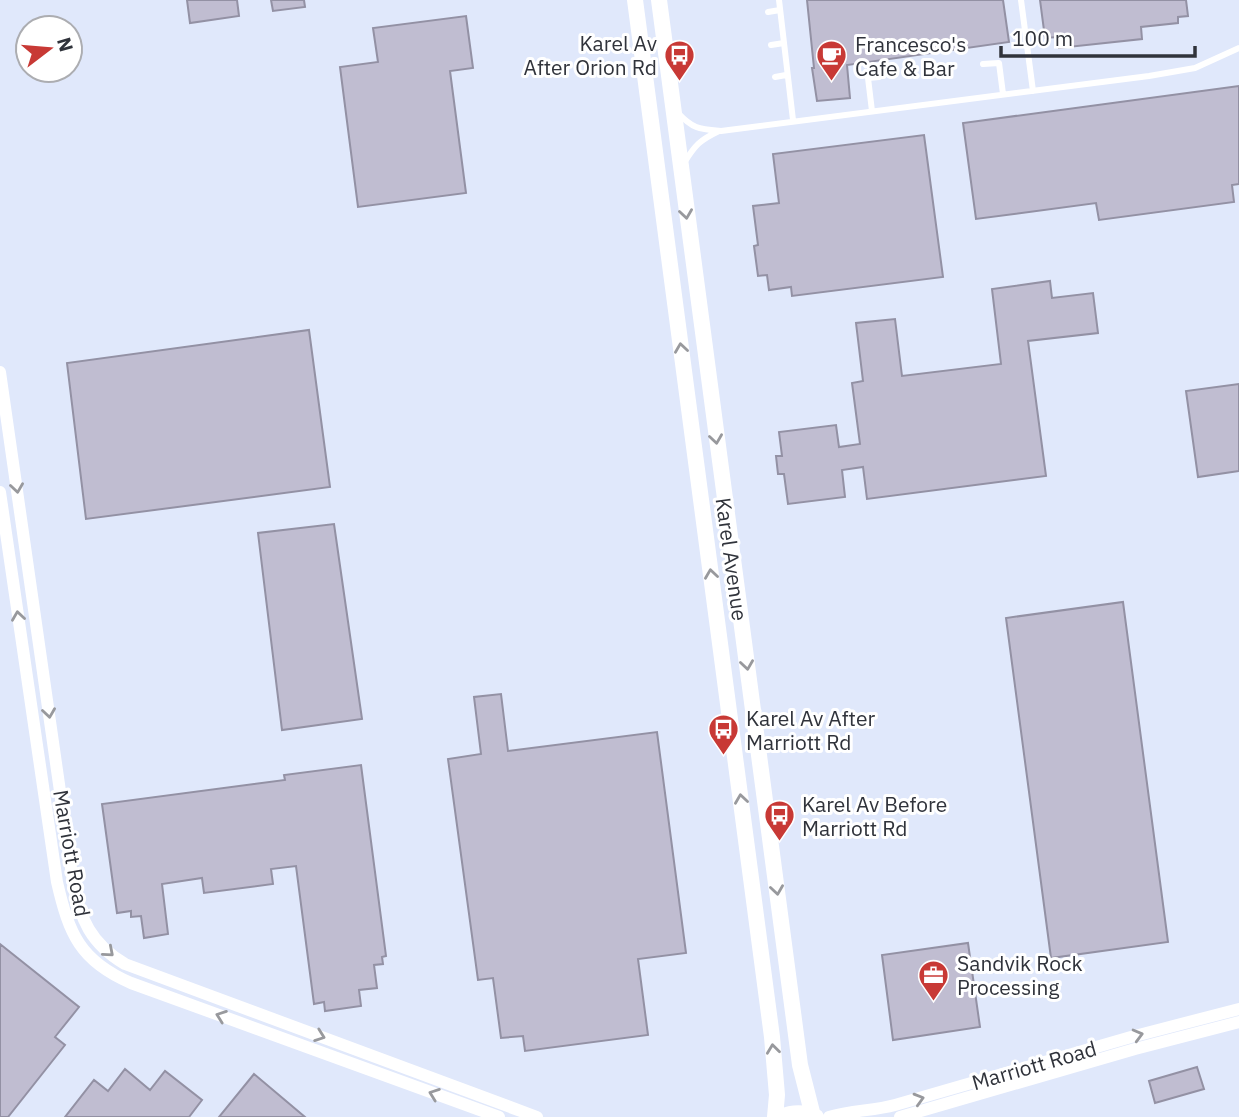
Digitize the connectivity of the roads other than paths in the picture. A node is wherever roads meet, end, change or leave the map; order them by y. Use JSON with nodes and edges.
{"nodes":[{"id":1,"x":635,"y":0,"type":"edge"},
{"id":2,"x":659,"y":0,"type":"edge"},
{"id":3,"x":779,"y":0,"type":"edge"},
{"id":4,"x":1021,"y":0,"type":"edge"},
{"id":5,"x":780,"y":10,"type":"junction"},
{"id":6,"x":768,"y":12,"type":"dead end"},
{"id":7,"x":783,"y":43,"type":"junction"},
{"id":8,"x":771,"y":45,"type":"dead end"},
{"id":9,"x":1239,"y":48,"type":"edge"},
{"id":10,"x":983,"y":64,"type":"dead end"},
{"id":11,"x":786,"y":75,"type":"junction"},
{"id":12,"x":775,"y":77,"type":"dead end"},
{"id":13,"x":879,"y":77,"type":"dead end"},
{"id":14,"x":1033,"y":91,"type":"junction"},
{"id":15,"x":1003,"y":94,"type":"junction"},
{"id":16,"x":672,"y":106,"type":"junction"},
{"id":17,"x":872,"y":111,"type":"junction"},
{"id":18,"x":793,"y":120,"type":"junction"},
{"id":19,"x":721,"y":131,"type":"junction"},
{"id":20,"x":680,"y":169,"type":"junction"},
{"id":21,"x":0,"y":372,"type":"edge"},
{"id":22,"x":0,"y":492,"type":"edge"},
{"id":23,"x":1239,"y":1009,"type":"edge"},
{"id":24,"x":1239,"y":1022,"type":"edge"},
{"id":25,"x":499,"y":1117,"type":"edge"},
{"id":26,"x":537,"y":1117,"type":"edge"},
{"id":27,"x":775,"y":1117,"type":"edge"},
{"id":28,"x":781,"y":1117,"type":"edge"},
{"id":29,"x":819,"y":1117,"type":"edge"},
{"id":30,"x":901,"y":1117,"type":"edge"}],
"edges":[{"from":27,"to":1,"type":"main road","name":"Karel Avenue","one_way":true},
{"from":2,"to":16,"type":"main road","name":"Karel Avenue"},
{"from":3,"to":5,"type":"lane"},
{"from":4,"to":14,"type":"lane"},
{"from":5,"to":6,"type":"lane"},
{"from":5,"to":7,"type":"lane"},
{"from":7,"to":8,"type":"lane"},
{"from":7,"to":11,"type":"lane"},
{"from":9,"to":14,"type":"lane"},
{"from":10,"to":15,"type":"lane"},
{"from":11,"to":12,"type":"lane"},
{"from":11,"to":18,"type":"lane"},
{"from":13,"to":17,"type":"lane"},
{"from":14,"to":15,"type":"lane"},
{"from":15,"to":17,"type":"lane"},
{"from":16,"to":19,"type":"lane"},
{"from":16,"to":20,"type":"main road","name":"Karel Avenue"},
{"from":17,"to":18,"type":"lane"},
{"from":18,"to":19,"type":"lane"},
{"from":19,"to":20,"type":"lane"},
{"from":20,"to":29,"type":"main road","name":"Karel Avenue","one_way":true},
{"from":21,"to":26,"type":"street","name":"Marriott Road","one_way":true},
{"from":25,"to":22,"type":"street","name":"Marriott Road","one_way":true},
{"from":29,"to":23,"type":"street","name":"Marriott Road","one_way":true},
{"from":24,"to":30,"type":"street","name":"Marriott Road"},
{"from":28,"to":29,"type":"main road"}]}
